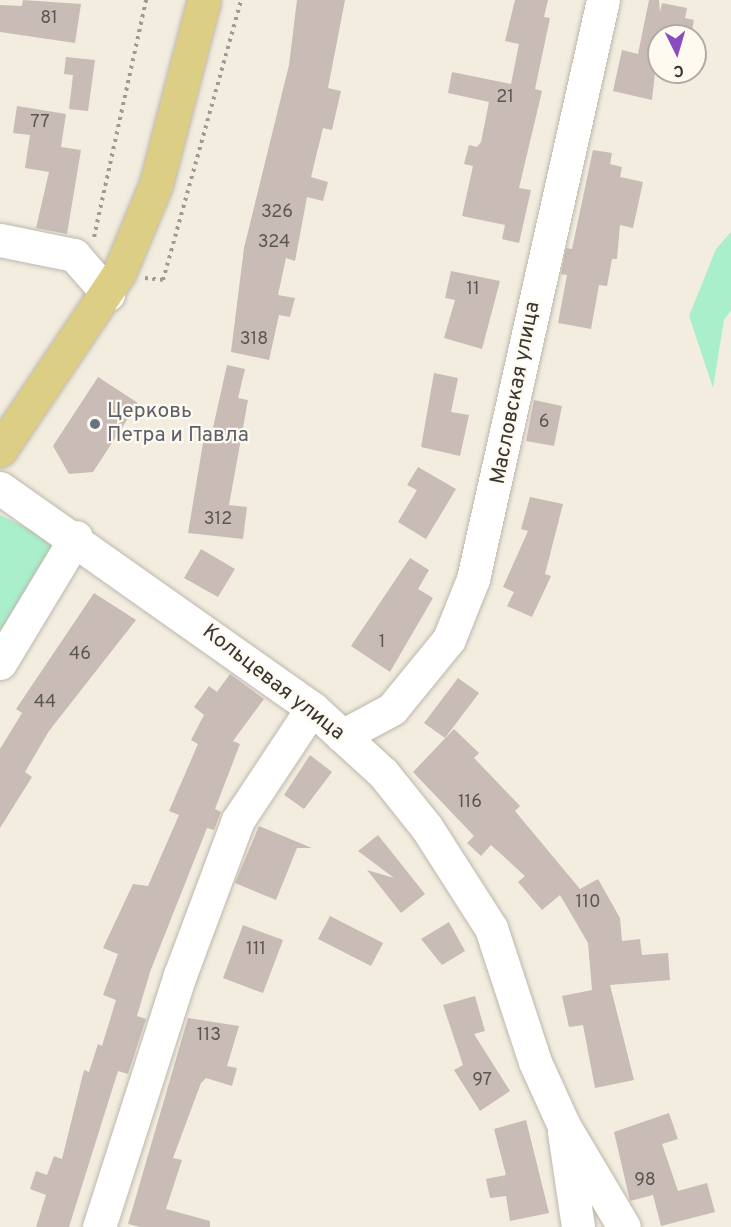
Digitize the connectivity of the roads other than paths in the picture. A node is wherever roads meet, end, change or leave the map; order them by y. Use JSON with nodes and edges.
{"nodes":[{"id":1,"x":204,"y":0,"type":"edge"},
{"id":2,"x":603,"y":0,"type":"edge"},
{"id":3,"x":0,"y":240,"type":"edge"},
{"id":4,"x":113,"y":284,"type":"junction"},
{"id":5,"x":0,"y":450,"type":"edge"},
{"id":6,"x":0,"y":488,"type":"edge"},
{"id":7,"x":76,"y":537,"type":"junction"},
{"id":8,"x":0,"y":663,"type":"edge"},
{"id":9,"x":312,"y":708,"type":"junction"},
{"id":10,"x":342,"y":736,"type":"junction"},
{"id":11,"x":564,"y":1126,"type":"junction"},
{"id":12,"x":99,"y":1227,"type":"edge"},
{"id":13,"x":578,"y":1227,"type":"edge"},
{"id":14,"x":624,"y":1227,"type":"edge"}],
"edges":[{"from":1,"to":4,"type":"main road"},
{"from":2,"to":10,"type":"street","name":"Масловская улица"},
{"from":3,"to":4,"type":"street"},
{"from":4,"to":5,"type":"main road"},
{"from":6,"to":7,"type":"street","name":"Кольцевая улица"},
{"from":7,"to":8,"type":"street"},
{"from":7,"to":9,"type":"street","name":"Кольцевая улица"},
{"from":9,"to":10,"type":"street","name":"Кольцевая улица"},
{"from":9,"to":12,"type":"street"},
{"from":10,"to":11,"type":"street","name":"Кольцевая улица"},
{"from":11,"to":13,"type":"street"},
{"from":11,"to":14,"type":"street","name":"Кольцевая улица"}]}
